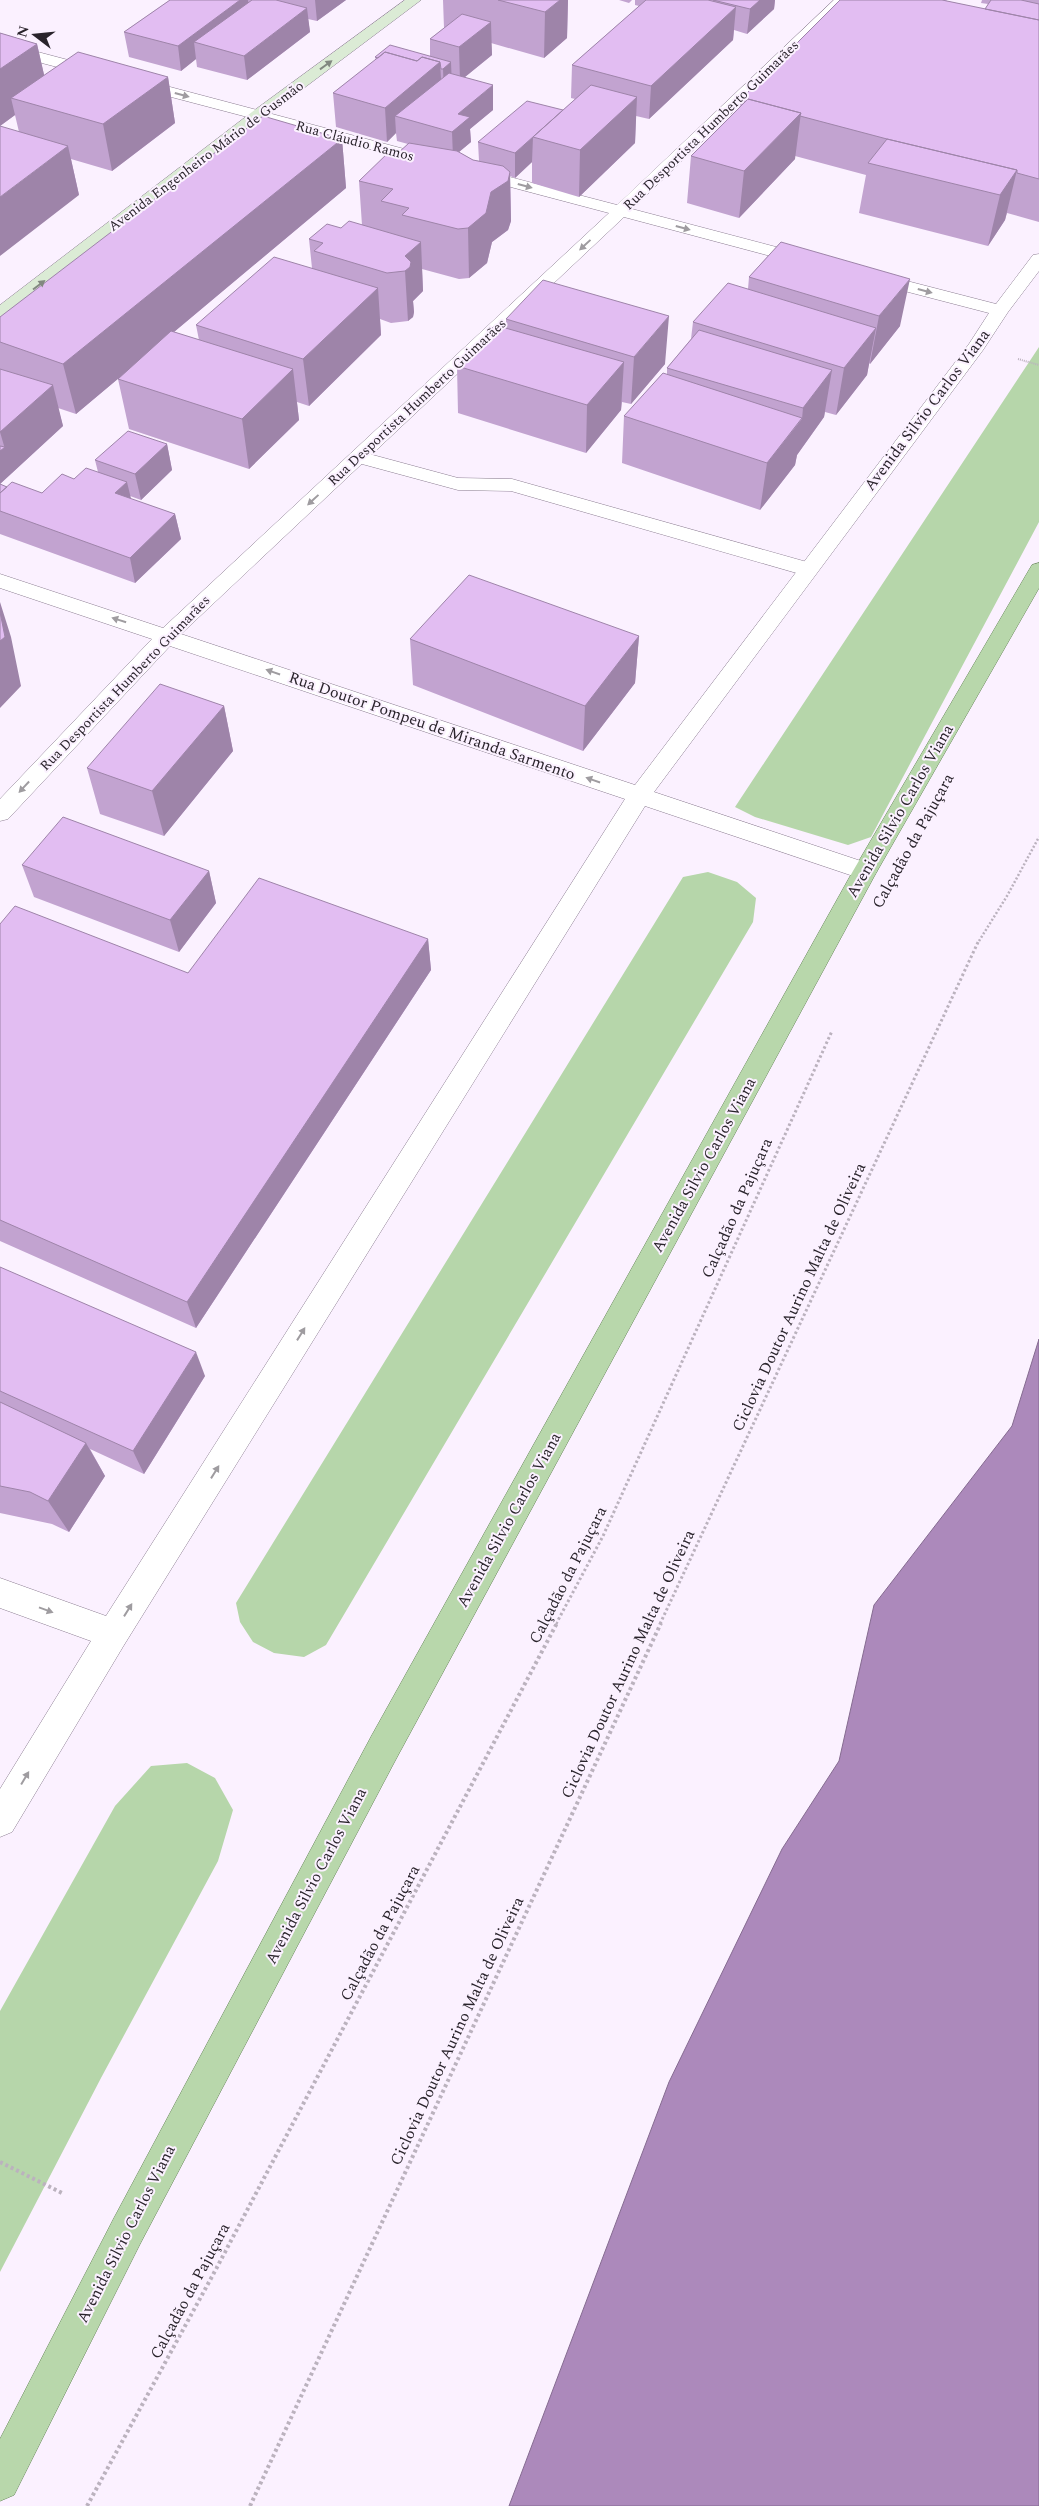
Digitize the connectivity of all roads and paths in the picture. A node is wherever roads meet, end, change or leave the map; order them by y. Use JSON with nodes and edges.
{"nodes":[{"id":1,"x":414,"y":0,"type":"edge"},
{"id":2,"x":842,"y":0,"type":"edge"},
{"id":3,"x":0,"y":47,"type":"edge"},
{"id":4,"x":258,"y":115,"type":"junction"},
{"id":5,"x":620,"y":212,"type":"junction"},
{"id":6,"x":1039,"y":259,"type":"edge"},
{"id":7,"x":819,"y":264,"type":"edge"},
{"id":8,"x":857,"y":273,"type":"edge"},
{"id":9,"x":1000,"y":310,"type":"junction"},
{"id":10,"x":0,"y":314,"type":"edge"},
{"id":11,"x":358,"y":457,"type":"junction"},
{"id":12,"x":807,"y":570,"type":"junction"},
{"id":13,"x":1039,"y":570,"type":"edge"},
{"id":14,"x":0,"y":581,"type":"edge"},
{"id":15,"x":167,"y":636,"type":"junction"},
{"id":16,"x":639,"y":796,"type":"junction"},
{"id":17,"x":0,"y":813,"type":"edge"},
{"id":18,"x":1039,"y":837,"type":"edge"},
{"id":19,"x":865,"y":871,"type":"junction"},
{"id":20,"x":833,"y":1028,"type":"dead end"},
{"id":21,"x":0,"y":1593,"type":"edge"},
{"id":22,"x":113,"y":1634,"type":"junction"},
{"id":23,"x":0,"y":1820,"type":"edge"},
{"id":24,"x":0,"y":2162,"type":"edge"},
{"id":25,"x":62,"y":2193,"type":"dead end"},
{"id":26,"x":0,"y":2481,"type":"edge"},
{"id":27,"x":88,"y":2506,"type":"edge"},
{"id":28,"x":250,"y":2506,"type":"edge"}],
"edges":[{"from":4,"to":1,"type":"street","name":"Avenida Engenheiro Mário de Gusmão","one_way":true},
{"from":2,"to":5,"type":"street","name":"Rua Desportista Humberto Guimarães"},
{"from":3,"to":4,"type":"street","name":"Rua Cláudio Ramos","one_way":true},
{"from":4,"to":5,"type":"street","name":"Rua Cláudio Ramos","one_way":true},
{"from":10,"to":4,"type":"street","name":"Avenida Engenheiro Mário de Gusmão","one_way":true},
{"from":5,"to":7,"type":"street","name":"Rua Cláudio Ramos","one_way":true},
{"from":5,"to":11,"type":"street","name":"Rua Desportista Humberto Guimarães","one_way":true},
{"from":6,"to":9,"type":"street","name":"Avenida Silvio Carlos Viana"},
{"from":8,"to":9,"type":"street","one_way":true},
{"from":9,"to":12,"type":"street","name":"Avenida Silvio Carlos Viana"},
{"from":11,"to":12,"type":"street"},
{"from":11,"to":15,"type":"street","name":"Rua Desportista Humberto Guimarães","one_way":true},
{"from":12,"to":16,"type":"street","name":"Avenida Silvio Carlos Viana"},
{"from":13,"to":19,"type":"main road","name":"Avenida Silvio Carlos Viana"},
{"from":15,"to":14,"type":"street","name":"Rua Doutor Pompeu de Miranda Sarmento","one_way":true},
{"from":16,"to":15,"type":"street","name":"Rua Doutor Pompeu de Miranda Sarmento","one_way":true},
{"from":15,"to":17,"type":"street","name":"Rua Desportista Humberto Guimarães","one_way":true},
{"from":16,"to":19,"type":"street","name":"Rua Doutor Pompeu de Miranda Sarmento"},
{"from":22,"to":16,"type":"street","name":"Avenida Silvio Carlos Viana","one_way":true},
{"from":18,"to":28,"type":"path","name":"Ciclovia Doutor Aurino Malta de Oliveira"},
{"from":19,"to":26,"type":"main road","name":"Avenida Silvio Carlos Viana"},
{"from":20,"to":27,"type":"path","name":"Calçadão da Pajuçara"},
{"from":21,"to":22,"type":"street","one_way":true},
{"from":23,"to":22,"type":"street","name":"Avenida Silvio Carlos Viana","one_way":true},
{"from":24,"to":25,"type":"path"}]}
